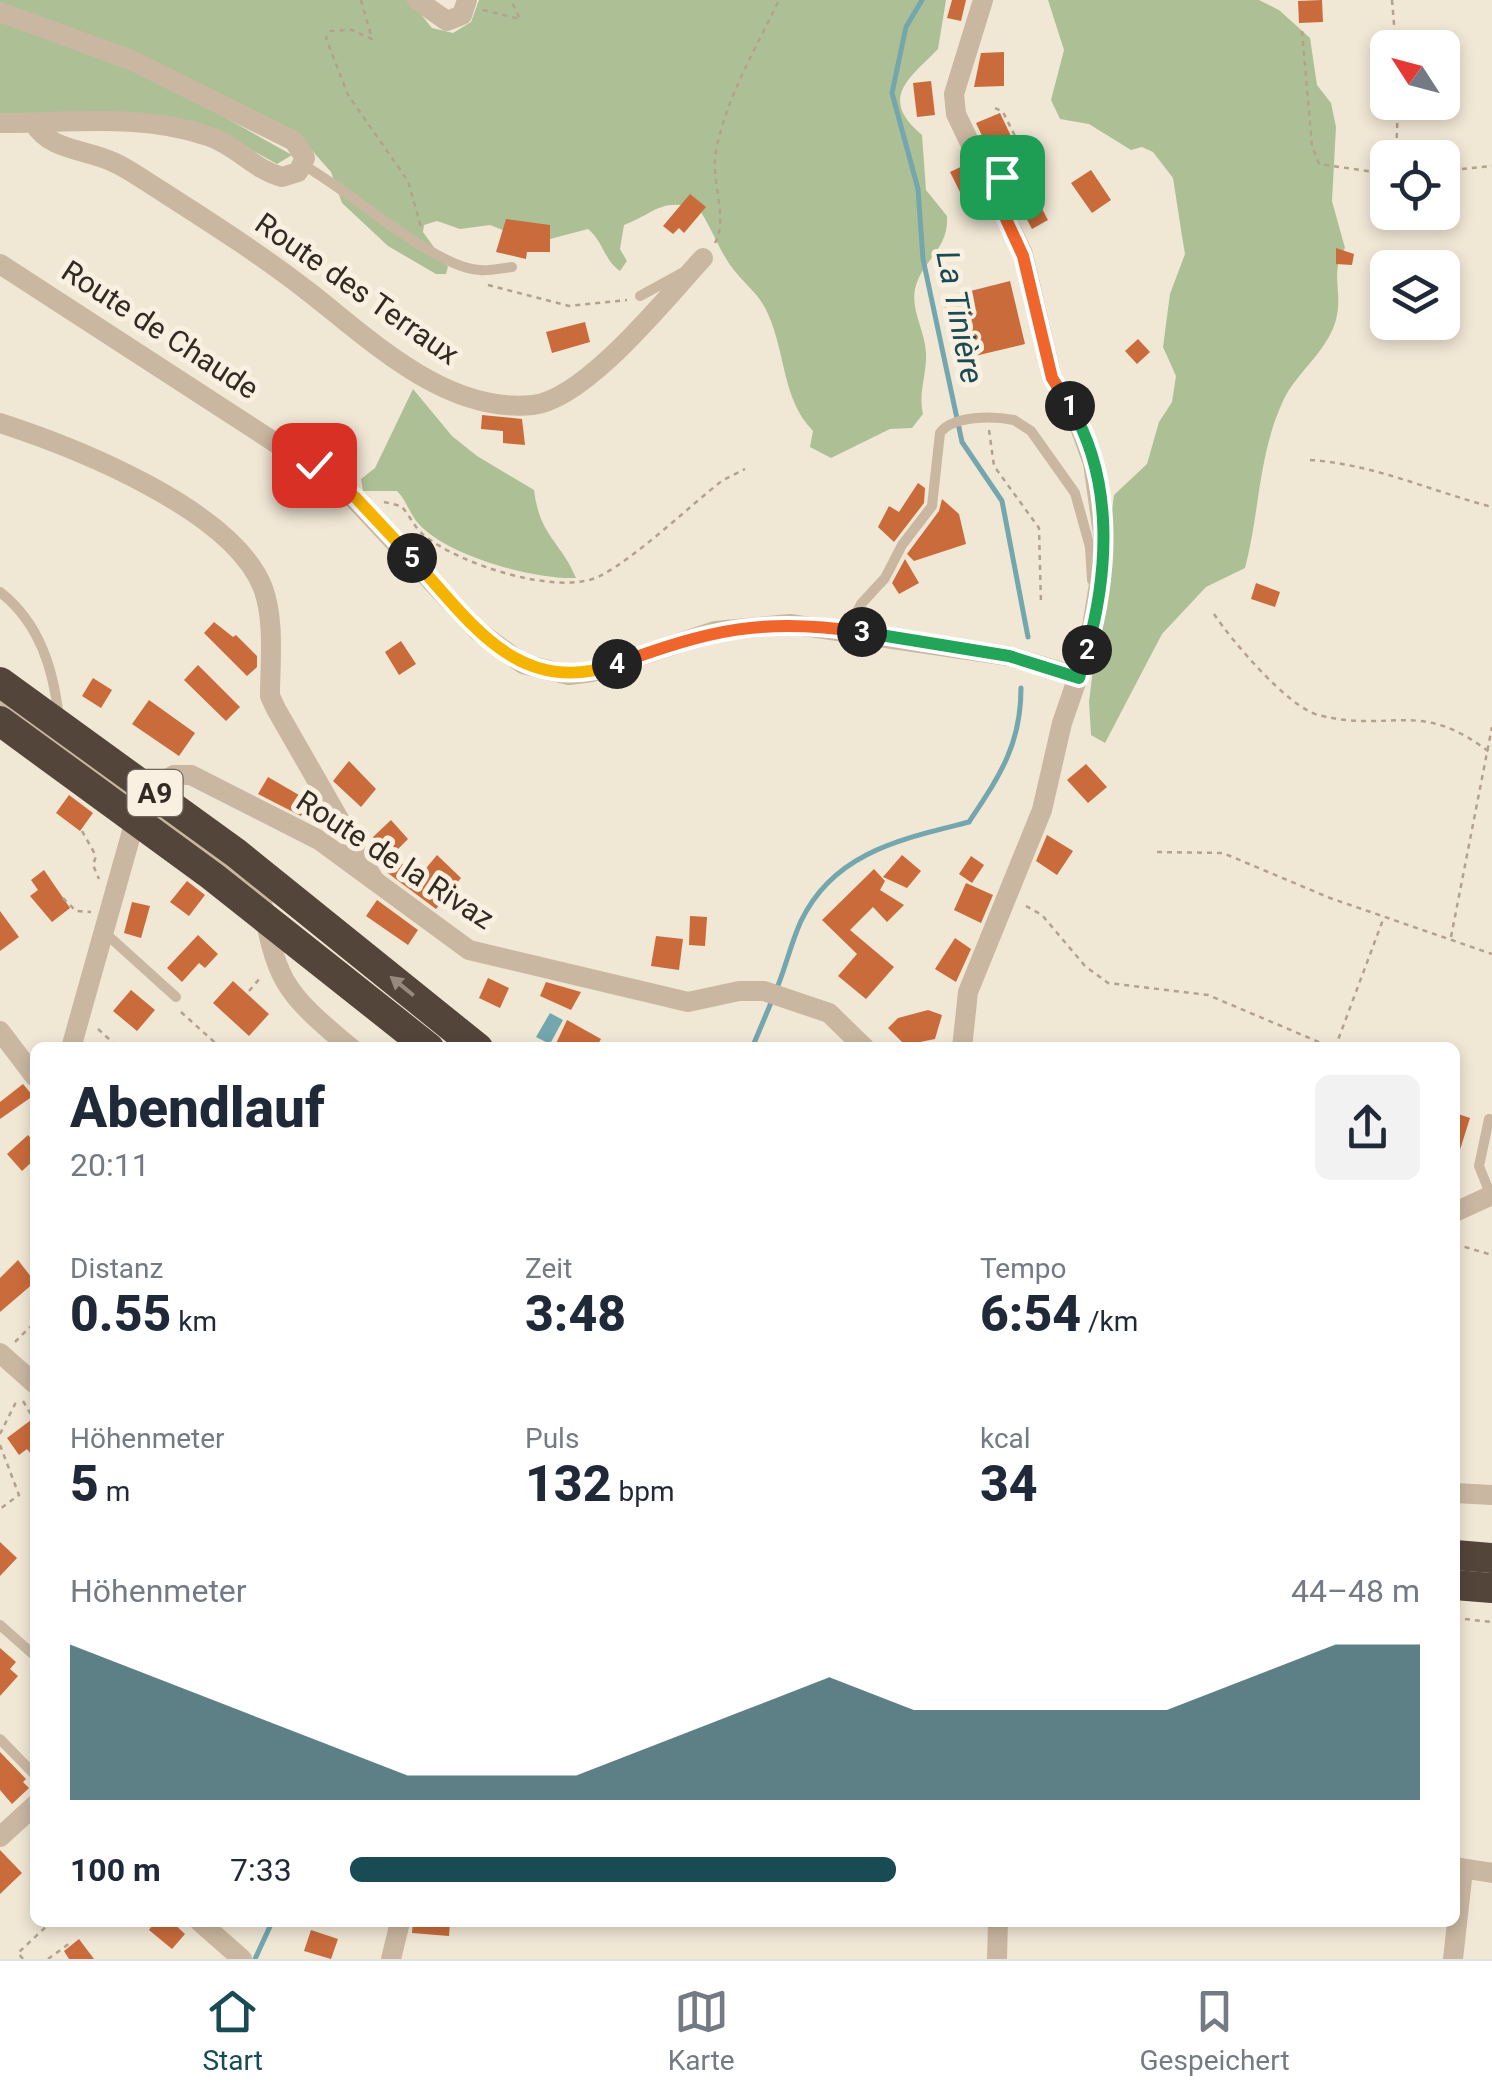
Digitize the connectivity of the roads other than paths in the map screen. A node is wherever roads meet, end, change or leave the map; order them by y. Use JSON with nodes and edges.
{"nodes":[{"id":1,"x":417,"y":0,"type":"edge"},
{"id":2,"x":983,"y":0,"type":"edge"},
{"id":3,"x":467,"y":3,"type":"edge"},
{"id":4,"x":0,"y":12,"type":"edge"},
{"id":5,"x":0,"y":122,"type":"edge"},
{"id":6,"x":34,"y":122,"type":"junction"},
{"id":7,"x":303,"y":165,"type":"junction"},
{"id":8,"x":703,"y":258,"type":"road end"},
{"id":9,"x":0,"y":264,"type":"edge"},
{"id":10,"x":512,"y":267,"type":"dead end"},
{"id":11,"x":688,"y":274,"type":"junction"},
{"id":12,"x":640,"y":296,"type":"road end"},
{"id":13,"x":0,"y":423,"type":"edge"},
{"id":14,"x":0,"y":592,"type":"edge"},
{"id":15,"x":1099,"y":594,"type":"junction"},
{"id":16,"x":848,"y":630,"type":"junction"},
{"id":17,"x":1079,"y":678,"type":"junction"},
{"id":18,"x":0,"y":682,"type":"edge"},
{"id":19,"x":0,"y":704,"type":"edge"},
{"id":20,"x":0,"y":720,"type":"edge"},
{"id":21,"x":62,"y":748,"type":"junction"},
{"id":22,"x":143,"y":804,"type":"junction"},
{"id":23,"x":376,"y":884,"type":"junction"},
{"id":24,"x":103,"y":932,"type":"junction"},
{"id":25,"x":176,"y":997,"type":"dead end"},
{"id":26,"x":0,"y":1031,"type":"edge"},
{"id":27,"x":74,"y":1042,"type":"edge"},
{"id":28,"x":344,"y":1042,"type":"edge"},
{"id":29,"x":422,"y":1042,"type":"edge"},
{"id":30,"x":471,"y":1042,"type":"edge"},
{"id":31,"x":860,"y":1042,"type":"edge"},
{"id":32,"x":962,"y":1042,"type":"edge"},
{"id":33,"x":30,"y":1070,"type":"edge"},
{"id":34,"x":1490,"y":1118,"type":"dead end"},
{"id":35,"x":1491,"y":1196,"type":"edge"},
{"id":36,"x":1460,"y":1210,"type":"edge"},
{"id":37,"x":1,"y":1354,"type":"edge"},
{"id":38,"x":29,"y":1393,"type":"edge"},
{"id":39,"x":1460,"y":1493,"type":"edge"},
{"id":40,"x":1492,"y":1495,"type":"edge"},
{"id":41,"x":1460,"y":1555,"type":"edge"},
{"id":42,"x":1492,"y":1558,"type":"edge"},
{"id":43,"x":1460,"y":1585,"type":"edge"},
{"id":44,"x":1492,"y":1588,"type":"edge"},
{"id":45,"x":0,"y":1625,"type":"edge"},
{"id":46,"x":30,"y":1652,"type":"edge"},
{"id":47,"x":0,"y":1740,"type":"edge"},
{"id":48,"x":30,"y":1770,"type":"edge"},
{"id":49,"x":30,"y":1809,"type":"edge"},
{"id":50,"x":0,"y":1837,"type":"edge"},
{"id":51,"x":1460,"y":1868,"type":"edge"},
{"id":52,"x":1492,"y":1873,"type":"edge"},
{"id":53,"x":206,"y":1927,"type":"edge"},
{"id":54,"x":399,"y":1927,"type":"edge"},
{"id":55,"x":998,"y":1927,"type":"edge"},
{"id":56,"x":1455,"y":1927,"type":"edge"},
{"id":57,"x":241,"y":1958,"type":"edge"},
{"id":58,"x":392,"y":1959,"type":"edge"},
{"id":59,"x":998,"y":1959,"type":"edge"},
{"id":60,"x":1453,"y":1959,"type":"edge"}],
"edges":[{"from":1,"to":3,"type":"street"},
{"from":2,"to":15,"type":"street"},
{"from":4,"to":7,"type":"street"},
{"from":5,"to":6,"type":"street"},
{"from":6,"to":7,"type":"street"},
{"from":6,"to":11,"type":"street","name":"Route des Terraux"},
{"from":7,"to":10,"type":"lane"},
{"from":8,"to":11,"type":"street","name":"Route des Terraux"},
{"from":9,"to":16,"type":"street","name":"Route de Chaude"},
{"from":11,"to":12,"type":"lane"},
{"from":13,"to":23,"type":"street"},
{"from":14,"to":21,"type":"lane"},
{"from":15,"to":16,"type":"lane"},
{"from":15,"to":17,"type":"street"},
{"from":16,"to":17,"type":"street","name":"Route de Chaude"},
{"from":17,"to":32,"type":"street"},
{"from":30,"to":18,"type":"highway","number":"A9","one_way":true},
{"from":19,"to":21,"type":"street"},
{"from":20,"to":29,"type":"highway","number":"A9"},
{"from":21,"to":22,"type":"street"},
{"from":22,"to":23,"type":"street","name":"Route de la Rivaz"},
{"from":22,"to":24,"type":"street"},
{"from":22,"to":28,"type":"street"},
{"from":23,"to":31,"type":"street","name":"Route de la Rivaz"},
{"from":24,"to":25,"type":"lane"},
{"from":24,"to":27,"type":"street"},
{"from":26,"to":33,"type":"street"},
{"from":34,"to":35,"type":"lane"},
{"from":35,"to":36,"type":"street"},
{"from":37,"to":38,"type":"street"},
{"from":39,"to":40,"type":"street"},
{"from":41,"to":42,"type":"highway"},
{"from":43,"to":44,"type":"highway"},
{"from":45,"to":46,"type":"lane"},
{"from":47,"to":48,"type":"lane"},
{"from":49,"to":50,"type":"street"},
{"from":51,"to":52,"type":"street"},
{"from":53,"to":57,"type":"street"},
{"from":54,"to":58,"type":"street"},
{"from":55,"to":59,"type":"street"},
{"from":56,"to":60,"type":"street"}]}
